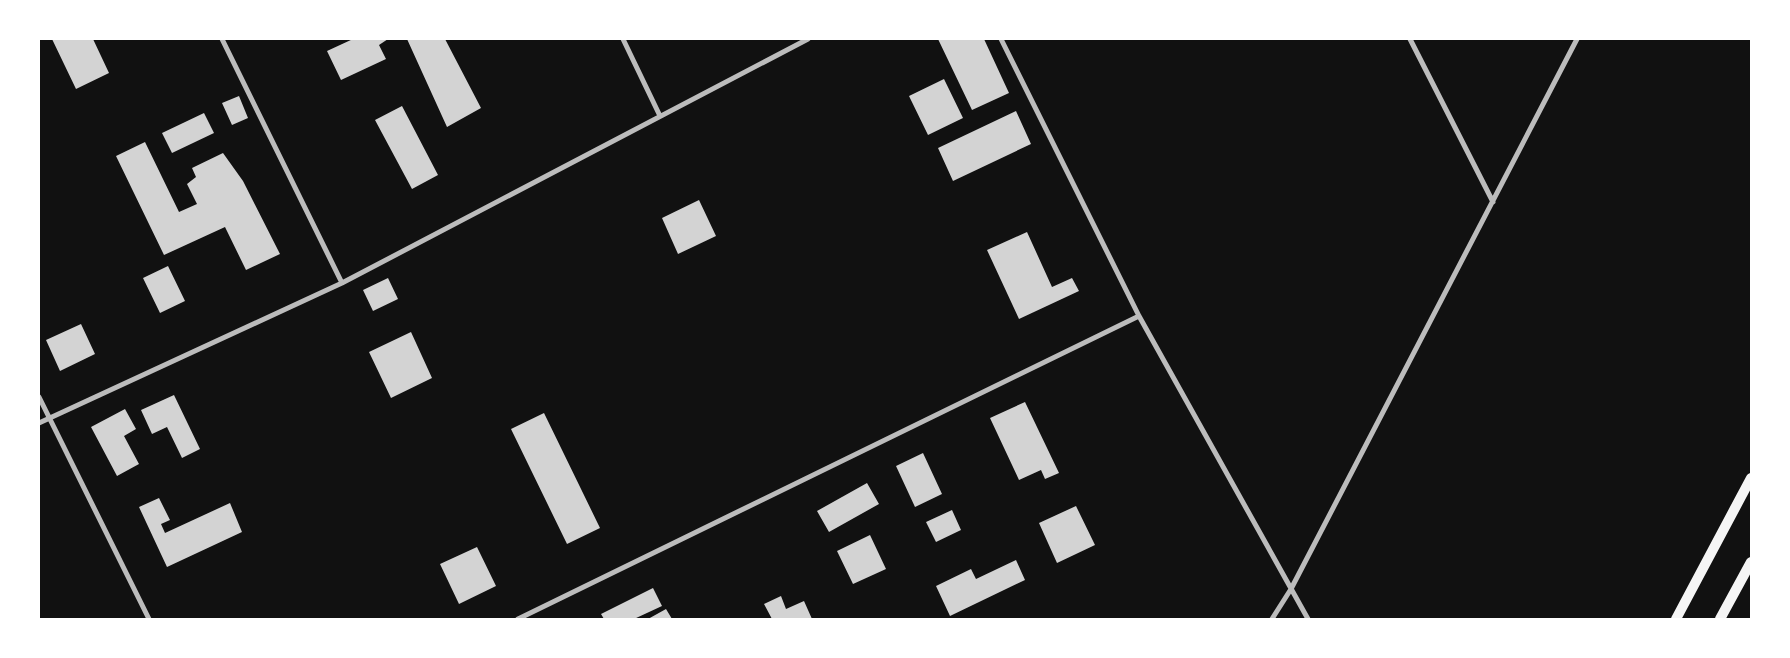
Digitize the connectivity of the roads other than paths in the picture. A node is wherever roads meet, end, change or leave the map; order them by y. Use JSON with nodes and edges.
{"nodes":[{"id":1,"x":222,"y":39,"type":"edge"},
{"id":2,"x":623,"y":39,"type":"edge"},
{"id":3,"x":808,"y":39,"type":"edge"},
{"id":4,"x":1001,"y":39,"type":"edge"},
{"id":5,"x":1410,"y":39,"type":"edge"},
{"id":6,"x":1578,"y":39,"type":"edge"},
{"id":7,"x":660,"y":116,"type":"junction"},
{"id":8,"x":1493,"y":202,"type":"junction"},
{"id":9,"x":342,"y":283,"type":"junction"},
{"id":10,"x":1139,"y":316,"type":"junction"},
{"id":11,"x":39,"y":397,"type":"edge"},
{"id":12,"x":49,"y":418,"type":"junction"},
{"id":13,"x":39,"y":423,"type":"edge"},
{"id":14,"x":1751,"y":478,"type":"edge"},
{"id":15,"x":1751,"y":562,"type":"edge"},
{"id":16,"x":1291,"y":589,"type":"junction"},
{"id":17,"x":149,"y":619,"type":"edge"},
{"id":18,"x":518,"y":619,"type":"edge"},
{"id":19,"x":1272,"y":619,"type":"edge"},
{"id":20,"x":1308,"y":619,"type":"edge"},
{"id":21,"x":1676,"y":619,"type":"edge"},
{"id":22,"x":1720,"y":619,"type":"edge"}],
"edges":[{"from":1,"to":9,"type":"street"},
{"from":2,"to":7,"type":"street"},
{"from":3,"to":7,"type":"street"},
{"from":4,"to":10,"type":"street"},
{"from":5,"to":8,"type":"street"},
{"from":6,"to":8,"type":"street"},
{"from":7,"to":9,"type":"street"},
{"from":8,"to":16,"type":"street"},
{"from":9,"to":12,"type":"street"},
{"from":10,"to":16,"type":"street"},
{"from":10,"to":18,"type":"street"},
{"from":11,"to":12,"type":"street"},
{"from":12,"to":13,"type":"street"},
{"from":12,"to":17,"type":"street"},
{"from":14,"to":21,"type":"main road"},
{"from":15,"to":22,"type":"main road"},
{"from":16,"to":19,"type":"street"},
{"from":16,"to":20,"type":"street"}]}
